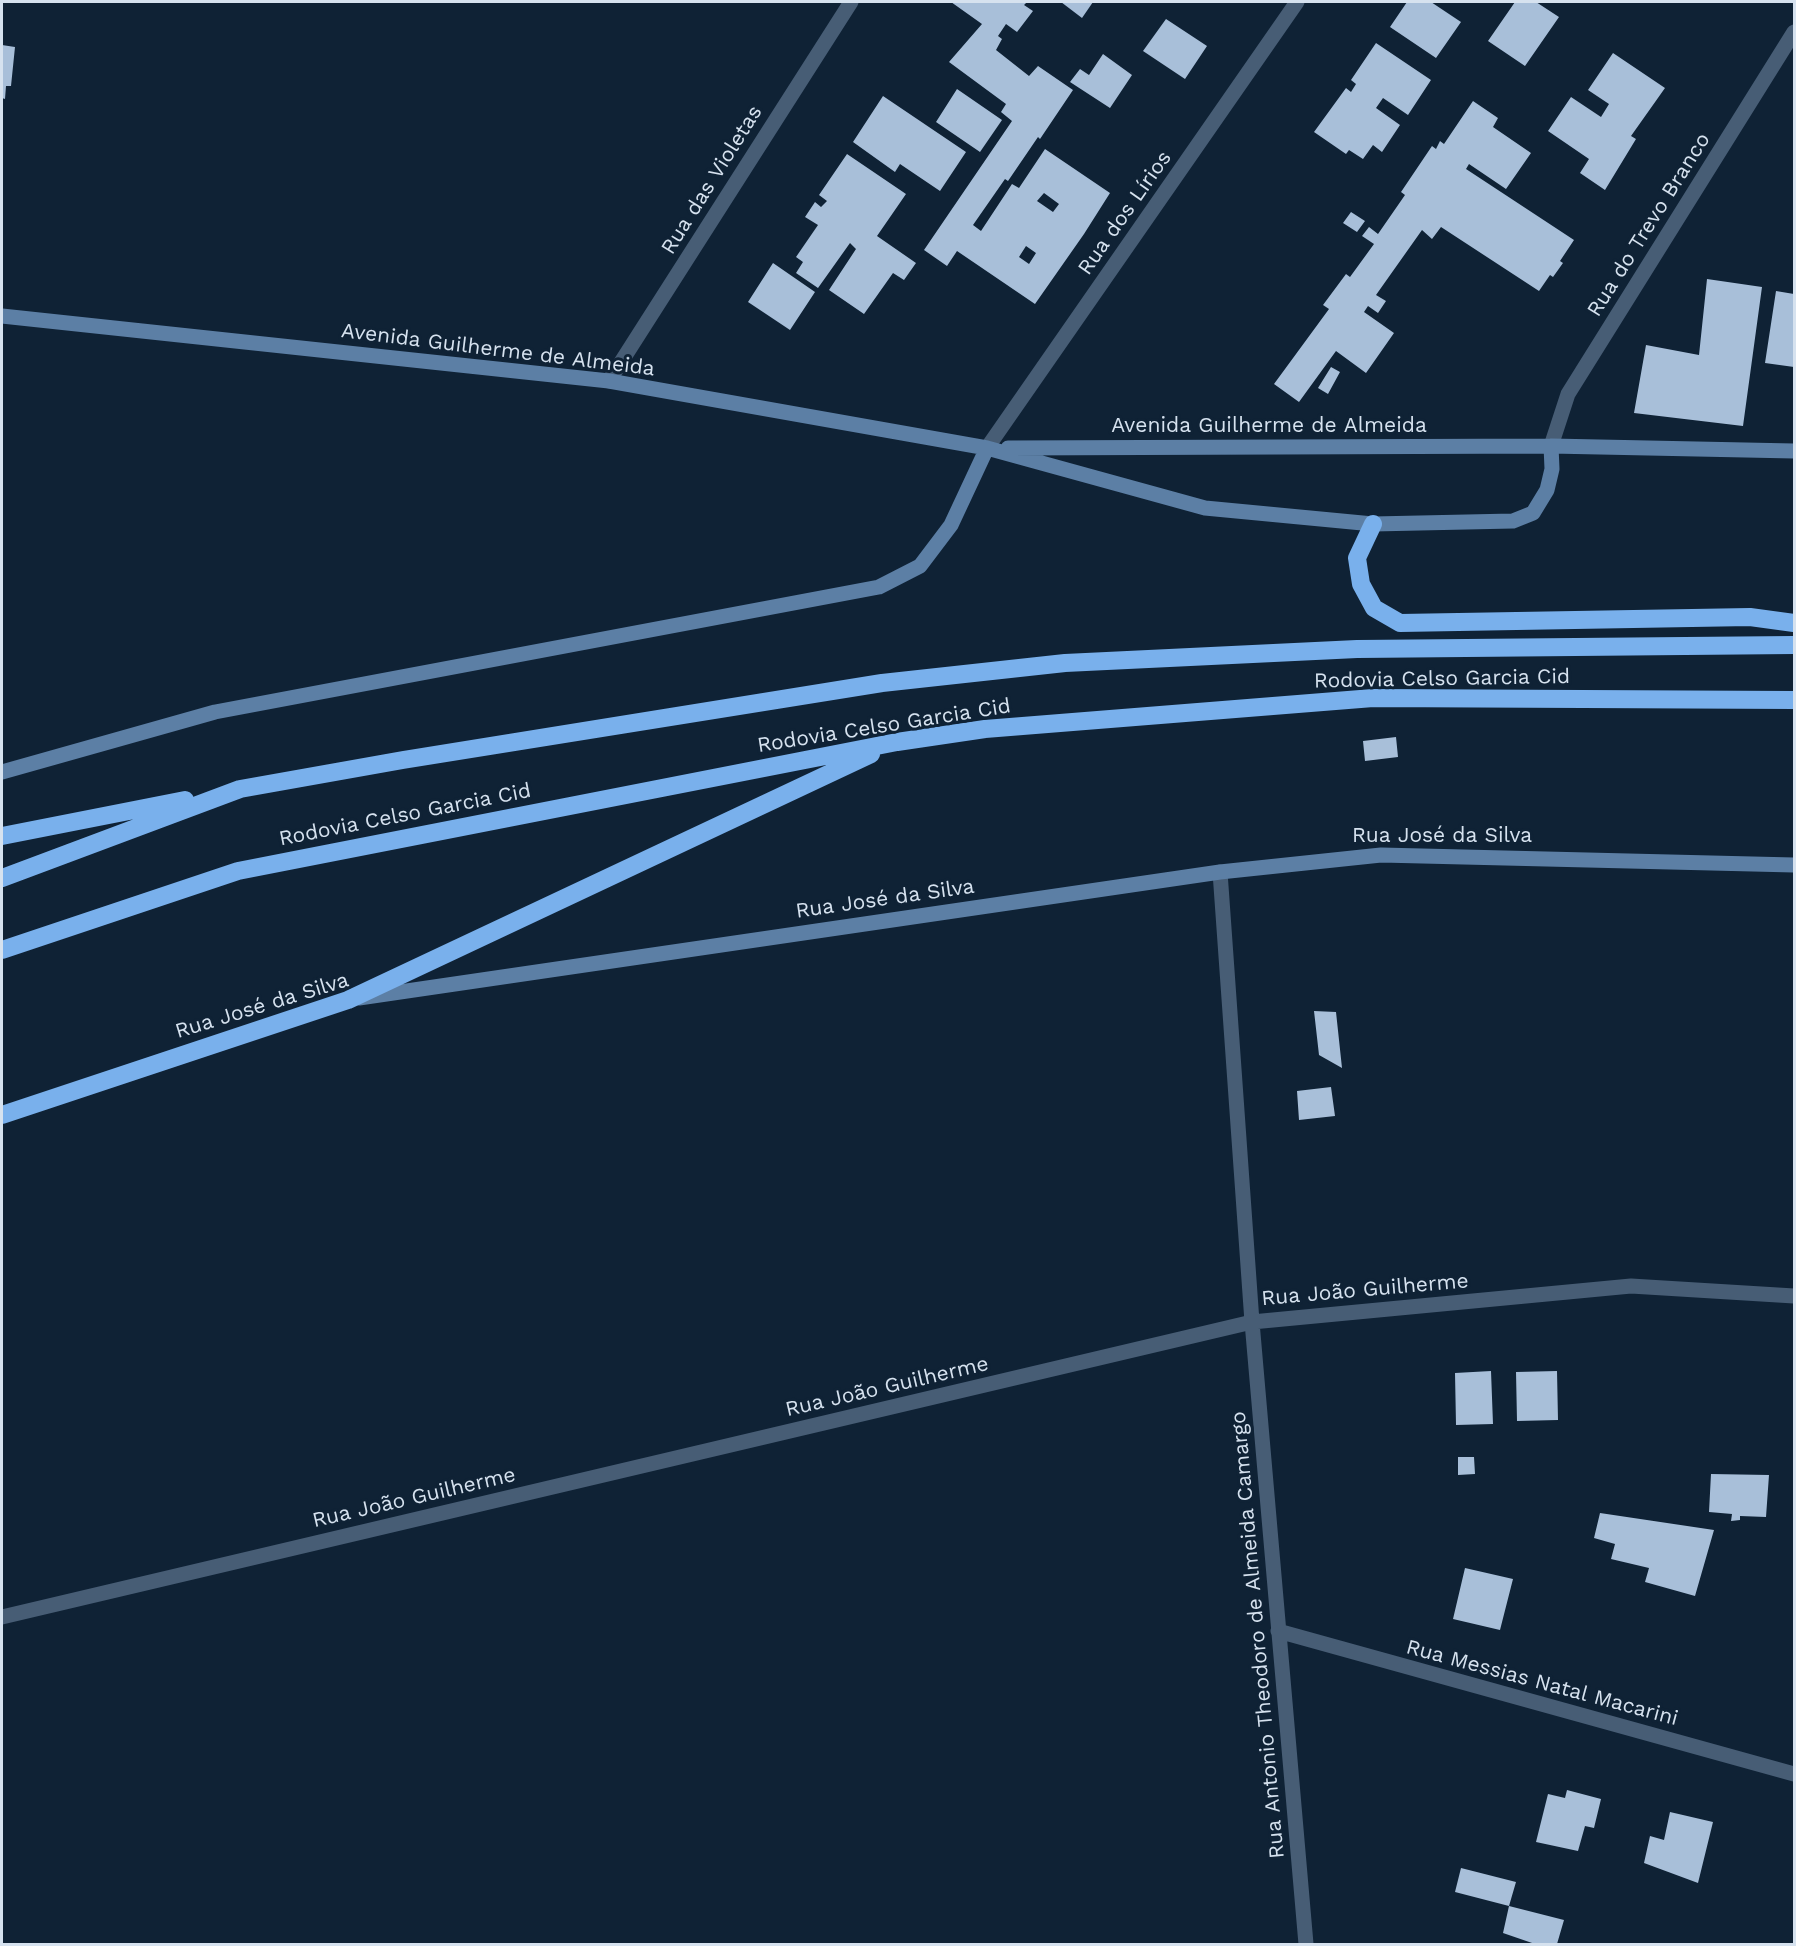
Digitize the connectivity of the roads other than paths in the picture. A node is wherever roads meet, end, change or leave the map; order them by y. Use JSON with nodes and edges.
{"nodes":[{"id":1,"x":851,"y":2,"type":"edge"},
{"id":2,"x":1297,"y":2,"type":"edge"},
{"id":3,"x":1794,"y":32,"type":"edge"},
{"id":4,"x":2,"y":316,"type":"edge"},
{"id":5,"x":609,"y":381,"type":"junction"},
{"id":6,"x":1551,"y":446,"type":"junction"},
{"id":7,"x":987,"y":448,"type":"junction"},
{"id":8,"x":1794,"y":451,"type":"edge"},
{"id":9,"x":1372,"y":524,"type":"junction"},
{"id":10,"x":1794,"y":623,"type":"edge"},
{"id":11,"x":1794,"y":645,"type":"edge"},
{"id":12,"x":1794,"y":700,"type":"edge"},
{"id":13,"x":897,"y":742,"type":"junction"},
{"id":14,"x":2,"y":772,"type":"edge"},
{"id":15,"x":240,"y":789,"type":"junction"},
{"id":16,"x":2,"y":837,"type":"edge"},
{"id":17,"x":1794,"y":865,"type":"edge"},
{"id":18,"x":1220,"y":872,"type":"junction"},
{"id":19,"x":2,"y":878,"type":"edge"},
{"id":20,"x":2,"y":950,"type":"edge"},
{"id":21,"x":348,"y":1000,"type":"junction"},
{"id":22,"x":2,"y":1115,"type":"edge"},
{"id":23,"x":1794,"y":1296,"type":"edge"},
{"id":24,"x":1252,"y":1322,"type":"junction"},
{"id":25,"x":2,"y":1617,"type":"edge"},
{"id":26,"x":1278,"y":1631,"type":"junction"},
{"id":27,"x":1794,"y":1774,"type":"edge"},
{"id":28,"x":1306,"y":1944,"type":"edge"}],
"edges":[{"from":1,"to":5,"type":"street","name":"Rua das Violetas"},
{"from":2,"to":7,"type":"street","name":"Rua dos Lírios"},
{"from":3,"to":6,"type":"street","name":"Rua do Trevo Branco"},
{"from":4,"to":5,"type":"street","name":"Avenida Guilherme de Almeida"},
{"from":5,"to":7,"type":"street","name":"Avenida Guilherme de Almeida"},
{"from":6,"to":7,"type":"street","name":"Avenida Guilherme de Almeida"},
{"from":6,"to":8,"type":"street","name":"Avenida Guilherme de Almeida"},
{"from":6,"to":9,"type":"street","name":"Avenida Guilherme de Almeida"},
{"from":7,"to":9,"type":"street","name":"Avenida Guilherme de Almeida"},
{"from":7,"to":14,"type":"street"},
{"from":9,"to":10,"type":"highway"},
{"from":11,"to":15,"type":"highway","name":"Rodovia Celso Garcia Cid"},
{"from":12,"to":13,"type":"highway","name":"Rodovia Celso Garcia Cid"},
{"from":13,"to":20,"type":"highway","name":"Rodovia Celso Garcia Cid"},
{"from":13,"to":21,"type":"highway"},
{"from":15,"to":16,"type":"highway"},
{"from":15,"to":19,"type":"highway","name":"Rodovia Celso Garcia Cid"},
{"from":17,"to":18,"type":"street","name":"Rua José da Silva"},
{"from":18,"to":21,"type":"street","name":"Rua José da Silva"},
{"from":18,"to":24,"type":"street","name":"Rua Antonio Theodoro de Almeida Camargo"},
{"from":21,"to":22,"type":"highway","name":"Rua José da Silva"},
{"from":23,"to":24,"type":"street","name":"Rua João Guilherme"},
{"from":24,"to":25,"type":"street","name":"Rua João Guilherme"},
{"from":24,"to":26,"type":"street","name":"Rua Antonio Theodoro de Almeida Camargo"},
{"from":26,"to":27,"type":"street","name":"Rua Messias Natal Macarini"},
{"from":26,"to":28,"type":"street","name":"Rua Antonio Theodoro de Almeida Camargo"}]}
